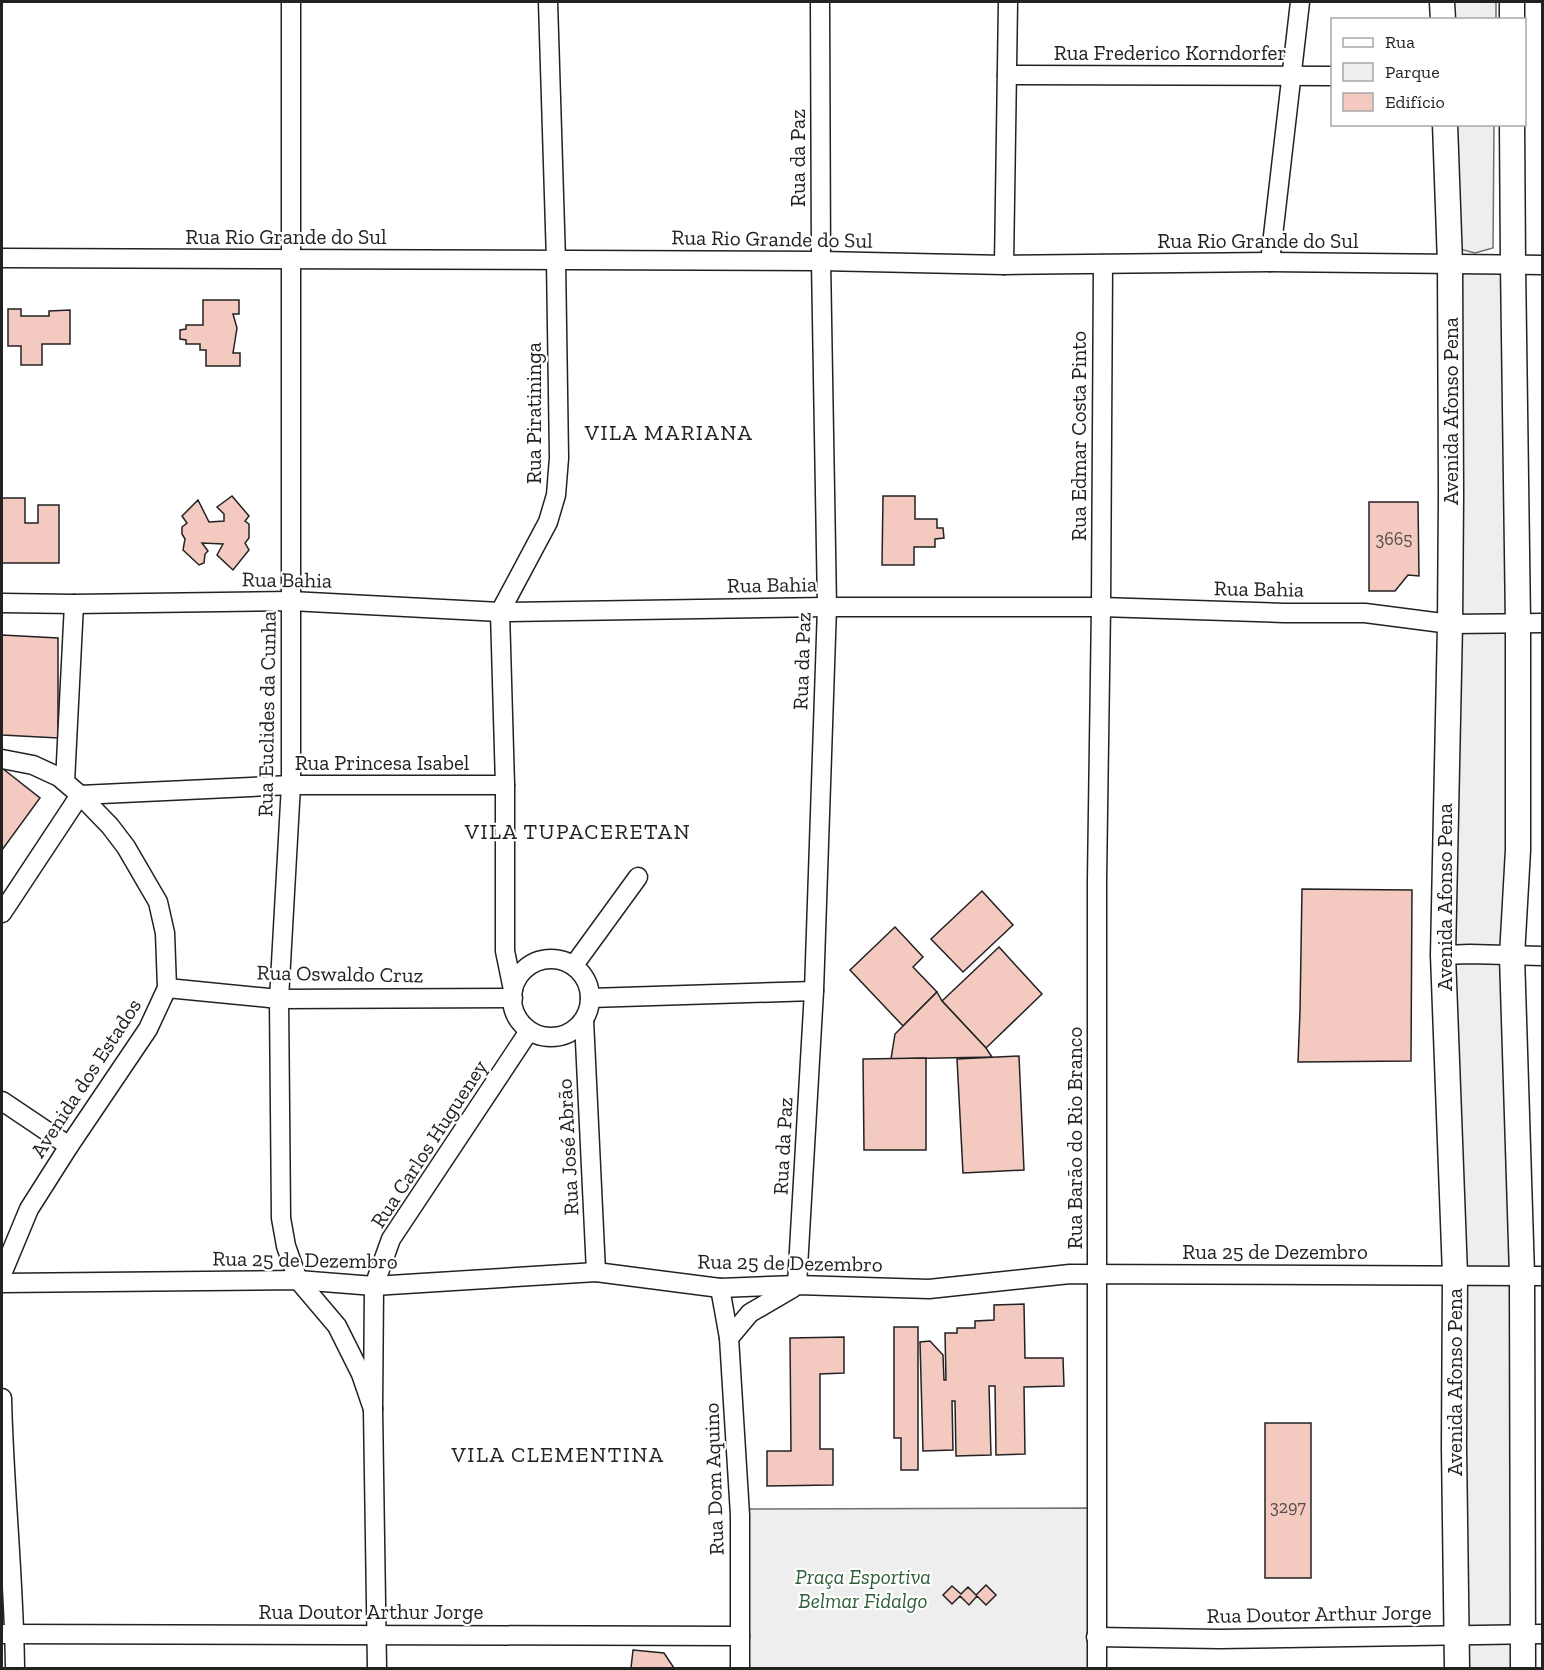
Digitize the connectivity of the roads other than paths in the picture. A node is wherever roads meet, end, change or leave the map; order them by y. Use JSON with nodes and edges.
{"nodes":[{"id":1,"x":291,"y":2,"type":"edge"},
{"id":2,"x":548,"y":2,"type":"edge"},
{"id":3,"x":820,"y":2,"type":"edge"},
{"id":4,"x":1008,"y":2,"type":"edge"},
{"id":5,"x":1300,"y":2,"type":"edge"},
{"id":6,"x":1442,"y":2,"type":"edge"},
{"id":7,"x":1512,"y":2,"type":"edge"},
{"id":8,"x":1443,"y":18,"type":"edge"},
{"id":9,"x":1512,"y":18,"type":"edge"},
{"id":10,"x":1007,"y":75,"type":"junction"},
{"id":11,"x":1290,"y":75,"type":"junction"},
{"id":12,"x":1331,"y":76,"type":"edge"},
{"id":13,"x":1445,"y":126,"type":"edge"},
{"id":14,"x":1512,"y":126,"type":"edge"},
{"id":15,"x":2,"y":258,"type":"edge"},
{"id":16,"x":291,"y":259,"type":"junction"},
{"id":17,"x":556,"y":260,"type":"junction"},
{"id":18,"x":821,"y":261,"type":"junction"},
{"id":19,"x":1270,"y":262,"type":"junction"},
{"id":20,"x":1450,"y":263,"type":"junction"},
{"id":21,"x":1103,"y":264,"type":"junction"},
{"id":22,"x":1513,"y":264,"type":"junction"},
{"id":23,"x":1542,"y":265,"type":"edge"},
{"id":24,"x":1004,"y":266,"type":"junction"},
{"id":25,"x":291,"y":601,"type":"junction"},
{"id":26,"x":2,"y":603,"type":"edge"},
{"id":27,"x":74,"y":604,"type":"junction"},
{"id":28,"x":827,"y":607,"type":"junction"},
{"id":29,"x":1101,"y":607,"type":"junction"},
{"id":30,"x":500,"y":612,"type":"junction"},
{"id":31,"x":1518,"y":623,"type":"junction"},
{"id":32,"x":1542,"y":623,"type":"edge"},
{"id":33,"x":1450,"y":624,"type":"junction"},
{"id":34,"x":2,"y":759,"type":"edge"},
{"id":35,"x":65,"y":782,"type":"junction"},
{"id":36,"x":291,"y":785,"type":"junction"},
{"id":37,"x":505,"y":785,"type":"junction"},
{"id":38,"x":80,"y":795,"type":"junction"},
{"id":39,"x":638,"y":877,"type":"dead end"},
{"id":40,"x":2,"y":913,"type":"edge"},
{"id":41,"x":1443,"y":955,"type":"junction"},
{"id":42,"x":1512,"y":956,"type":"junction"},
{"id":43,"x":1542,"y":956,"type":"edge"},
{"id":44,"x":574,"y":965,"type":"junction"},
{"id":45,"x":167,"y":988,"type":"junction"},
{"id":46,"x":814,"y":990,"type":"junction"},
{"id":47,"x":513,"y":994,"type":"junction"},
{"id":48,"x":279,"y":999,"type":"junction"},
{"id":49,"x":590,"y":999,"type":"junction"},
{"id":50,"x":584,"y":1020,"type":"junction"},
{"id":51,"x":529,"y":1031,"type":"junction"},
{"id":52,"x":2,"y":1101,"type":"edge"},
{"id":53,"x":69,"y":1146,"type":"junction"},
{"id":54,"x":596,"y":1272,"type":"junction"},
{"id":55,"x":2,"y":1274,"type":"edge"},
{"id":56,"x":1097,"y":1274,"type":"junction"},
{"id":57,"x":1455,"y":1275,"type":"junction"},
{"id":58,"x":1532,"y":1276,"type":"edge"},
{"id":59,"x":298,"y":1280,"type":"junction"},
{"id":60,"x":2,"y":1283,"type":"edge"},
{"id":61,"x":797,"y":1285,"type":"junction"},
{"id":62,"x":374,"y":1286,"type":"junction"},
{"id":63,"x":720,"y":1288,"type":"junction"},
{"id":64,"x":729,"y":1338,"type":"junction"},
{"id":65,"x":2,"y":1398,"type":"edge"},
{"id":66,"x":373,"y":1409,"type":"junction"},
{"id":67,"x":3,"y":1464,"type":"edge"},
{"id":68,"x":8,"y":1634,"type":"edge"},
{"id":69,"x":1533,"y":1634,"type":"edge"},
{"id":70,"x":377,"y":1635,"type":"junction"},
{"id":71,"x":1456,"y":1635,"type":"junction"},
{"id":72,"x":740,"y":1636,"type":"junction"},
{"id":73,"x":1096,"y":1636,"type":"junction"},
{"id":74,"x":15,"y":1668,"type":"edge"},
{"id":75,"x":377,"y":1668,"type":"edge"},
{"id":76,"x":740,"y":1668,"type":"edge"},
{"id":77,"x":1096,"y":1668,"type":"edge"},
{"id":78,"x":1456,"y":1668,"type":"edge"},
{"id":79,"x":1523,"y":1668,"type":"edge"}],
"edges":[{"from":1,"to":16,"type":"street","name":"Rua Euclides da Cunha"},
{"from":2,"to":17,"type":"street","name":"Rua Piratininga"},
{"from":3,"to":18,"type":"street","name":"Rua da Paz"},
{"from":4,"to":10,"type":"street"},
{"from":5,"to":11,"type":"street"},
{"from":6,"to":8,"type":"main road"},
{"from":7,"to":9,"type":"main road"},
{"from":10,"to":11,"type":"street","name":"Rua Frederico Korndorfer"},
{"from":10,"to":24,"type":"street"},
{"from":11,"to":12,"type":"street","name":"Rua Frederico Korndorfer"},
{"from":11,"to":19,"type":"street"},
{"from":13,"to":20,"type":"main road","name":"Avenida Afonso Pena"},
{"from":14,"to":22,"type":"main road"},
{"from":15,"to":16,"type":"street","name":"Rua Rio Grande do Sul"},
{"from":16,"to":17,"type":"street","name":"Rua Rio Grande do Sul"},
{"from":16,"to":25,"type":"street","name":"Rua Euclides da Cunha"},
{"from":17,"to":18,"type":"street","name":"Rua Rio Grande do Sul"},
{"from":17,"to":30,"type":"street","name":"Rua Piratininga"},
{"from":18,"to":24,"type":"street","name":"Rua Rio Grande do Sul"},
{"from":18,"to":28,"type":"street","name":"Rua da Paz"},
{"from":19,"to":20,"type":"street","name":"Rua Rio Grande do Sul"},
{"from":19,"to":21,"type":"street","name":"Rua Rio Grande do Sul"},
{"from":20,"to":22,"type":"street","name":"Rua Rio Grande do Sul"},
{"from":20,"to":33,"type":"main road","name":"Avenida Afonso Pena"},
{"from":21,"to":24,"type":"street","name":"Rua Rio Grande do Sul"},
{"from":21,"to":29,"type":"street","name":"Rua Edmar Costa Pinto"},
{"from":22,"to":23,"type":"street","name":"Rua Rio Grande do Sul"},
{"from":22,"to":31,"type":"main road"},
{"from":25,"to":27,"type":"street","name":"Rua Bahia"},
{"from":25,"to":30,"type":"street","name":"Rua Bahia"},
{"from":25,"to":36,"type":"street","name":"Rua Euclides da Cunha"},
{"from":26,"to":27,"type":"street","name":"Rua Bahia"},
{"from":27,"to":35,"type":"street"},
{"from":28,"to":29,"type":"street","name":"Rua Bahia"},
{"from":28,"to":30,"type":"street","name":"Rua Bahia"},
{"from":28,"to":46,"type":"street","name":"Rua da Paz"},
{"from":29,"to":33,"type":"street","name":"Rua Bahia"},
{"from":29,"to":56,"type":"street","name":"Rua Barão do Rio Branco"},
{"from":30,"to":37,"type":"street","name":"Rua Piratininga"},
{"from":31,"to":32,"type":"street","name":"Rua Bahia"},
{"from":31,"to":33,"type":"street","name":"Rua Bahia"},
{"from":31,"to":42,"type":"main road"},
{"from":33,"to":41,"type":"main road","name":"Avenida Afonso Pena"},
{"from":34,"to":35,"type":"street","name":"Avenida dos Estados"},
{"from":35,"to":38,"type":"street","name":"Avenida dos Estados"},
{"from":36,"to":37,"type":"street","name":"Rua Princesa Isabel"},
{"from":36,"to":38,"type":"street","name":"Rua Princesa Isabel"},
{"from":36,"to":48,"type":"street","name":"Rua Euclides da Cunha"},
{"from":37,"to":47,"type":"street","name":"Rua Piratininga"},
{"from":38,"to":40,"type":"street"},
{"from":38,"to":45,"type":"street","name":"Avenida dos Estados"},
{"from":39,"to":44,"type":"street"},
{"from":41,"to":42,"type":"street"},
{"from":41,"to":57,"type":"main road","name":"Avenida Afonso Pena"},
{"from":42,"to":43,"type":"street"},
{"from":42,"to":58,"type":"main road"},
{"from":44,"to":47,"type":"street"},
{"from":44,"to":49,"type":"street"},
{"from":45,"to":48,"type":"street","name":"Rua Oswaldo Cruz"},
{"from":45,"to":53,"type":"street","name":"Avenida dos Estados"},
{"from":46,"to":49,"type":"street"},
{"from":46,"to":61,"type":"street","name":"Rua da Paz"},
{"from":47,"to":48,"type":"street","name":"Rua Oswaldo Cruz"},
{"from":47,"to":51,"type":"street"},
{"from":48,"to":59,"type":"street","name":"Rua Euclides da Cunha"},
{"from":49,"to":50,"type":"street"},
{"from":50,"to":51,"type":"street"},
{"from":50,"to":54,"type":"street","name":"Rua José Abrão"},
{"from":51,"to":62,"type":"street","name":"Rua Carlos Hugueney"},
{"from":52,"to":53,"type":"street"},
{"from":53,"to":55,"type":"street","name":"Avenida dos Estados"},
{"from":54,"to":62,"type":"street","name":"Rua 25 de Dezembro"},
{"from":54,"to":63,"type":"street","name":"Rua 25 de Dezembro"},
{"from":56,"to":57,"type":"street","name":"Rua 25 de Dezembro"},
{"from":56,"to":61,"type":"street","name":"Rua 25 de Dezembro"},
{"from":56,"to":73,"type":"street","name":"Rua Barão do Rio Branco"},
{"from":57,"to":58,"type":"street","name":"Rua 25 de Dezembro"},
{"from":57,"to":71,"type":"main road","name":"Avenida Afonso Pena"},
{"from":58,"to":69,"type":"main road"},
{"from":59,"to":60,"type":"street","name":"Rua 25 de Dezembro"},
{"from":59,"to":62,"type":"street","name":"Rua 25 de Dezembro"},
{"from":59,"to":66,"type":"street"},
{"from":61,"to":63,"type":"street","name":"Rua 25 de Dezembro"},
{"from":61,"to":64,"type":"street"},
{"from":62,"to":66,"type":"street","name":"Rua Carlos Hugueney"},
{"from":63,"to":64,"type":"street","name":"Rua Dom Aquino"},
{"from":64,"to":72,"type":"street","name":"Rua Dom Aquino"},
{"from":65,"to":67,"type":"street"},
{"from":66,"to":70,"type":"street","name":"Rua Carlos Hugueney"},
{"from":67,"to":68,"type":"street"},
{"from":68,"to":70,"type":"street","name":"Rua Doutor Arthur Jorge"},
{"from":68,"to":74,"type":"street"},
{"from":69,"to":71,"type":"street","name":"Rua Doutor Arthur Jorge"},
{"from":69,"to":79,"type":"main road"},
{"from":70,"to":72,"type":"street","name":"Rua Doutor Arthur Jorge"},
{"from":70,"to":75,"type":"street","name":"Rua Carlos Hugueney"},
{"from":71,"to":73,"type":"street","name":"Rua Doutor Arthur Jorge"},
{"from":71,"to":78,"type":"main road","name":"Avenida Afonso Pena"},
{"from":72,"to":76,"type":"street","name":"Rua Dom Aquino"},
{"from":73,"to":77,"type":"street","name":"Rua Barão do Rio Branco"}]}
